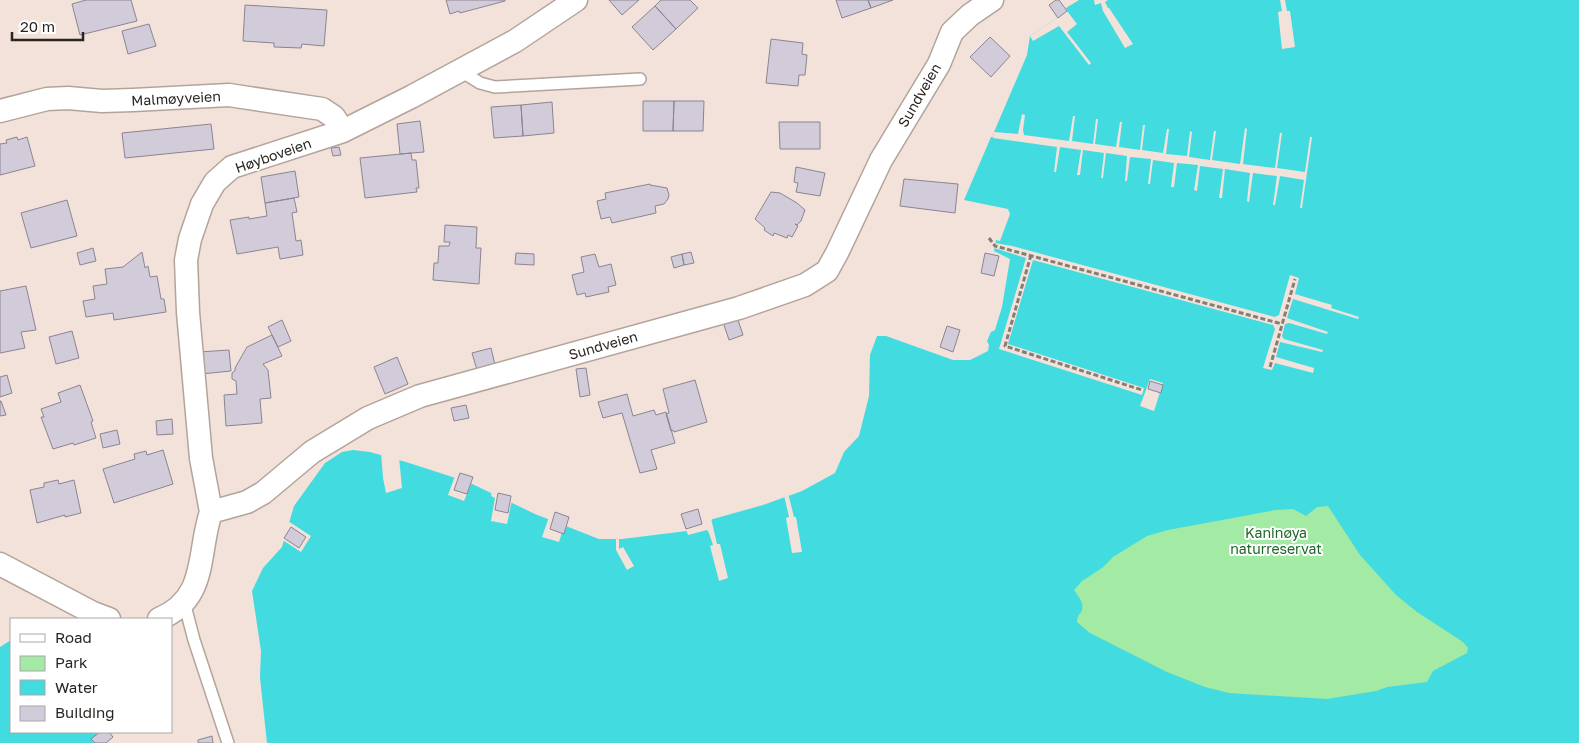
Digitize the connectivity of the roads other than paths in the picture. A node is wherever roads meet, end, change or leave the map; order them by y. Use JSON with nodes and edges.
{"nodes":[{"id":1,"x":576,"y":0,"type":"edge"},
{"id":2,"x":992,"y":0,"type":"edge"},
{"id":3,"x":461,"y":70,"type":"junction"},
{"id":4,"x":640,"y":79,"type":"dead end"},
{"id":5,"x":0,"y":111,"type":"edge"},
{"id":6,"x":343,"y":131,"type":"junction"},
{"id":7,"x":211,"y":512,"type":"junction"},
{"id":8,"x":0,"y":564,"type":"edge"},
{"id":9,"x":184,"y":602,"type":"junction"},
{"id":10,"x":106,"y":618,"type":"edge"},
{"id":11,"x":161,"y":618,"type":"edge"},
{"id":12,"x":228,"y":743,"type":"edge"}],
"edges":[{"from":1,"to":3,"type":"street","name":"Høyboveien"},
{"from":2,"to":7,"type":"street","name":"Sundveien"},
{"from":3,"to":4,"type":"lane"},
{"from":3,"to":6,"type":"street","name":"Høyboveien"},
{"from":5,"to":6,"type":"street","name":"Malmøyveien"},
{"from":6,"to":7,"type":"street","name":"Høyboveien"},
{"from":7,"to":9,"type":"street"},
{"from":8,"to":10,"type":"street"},
{"from":9,"to":11,"type":"street"},
{"from":9,"to":12,"type":"lane"}]}
